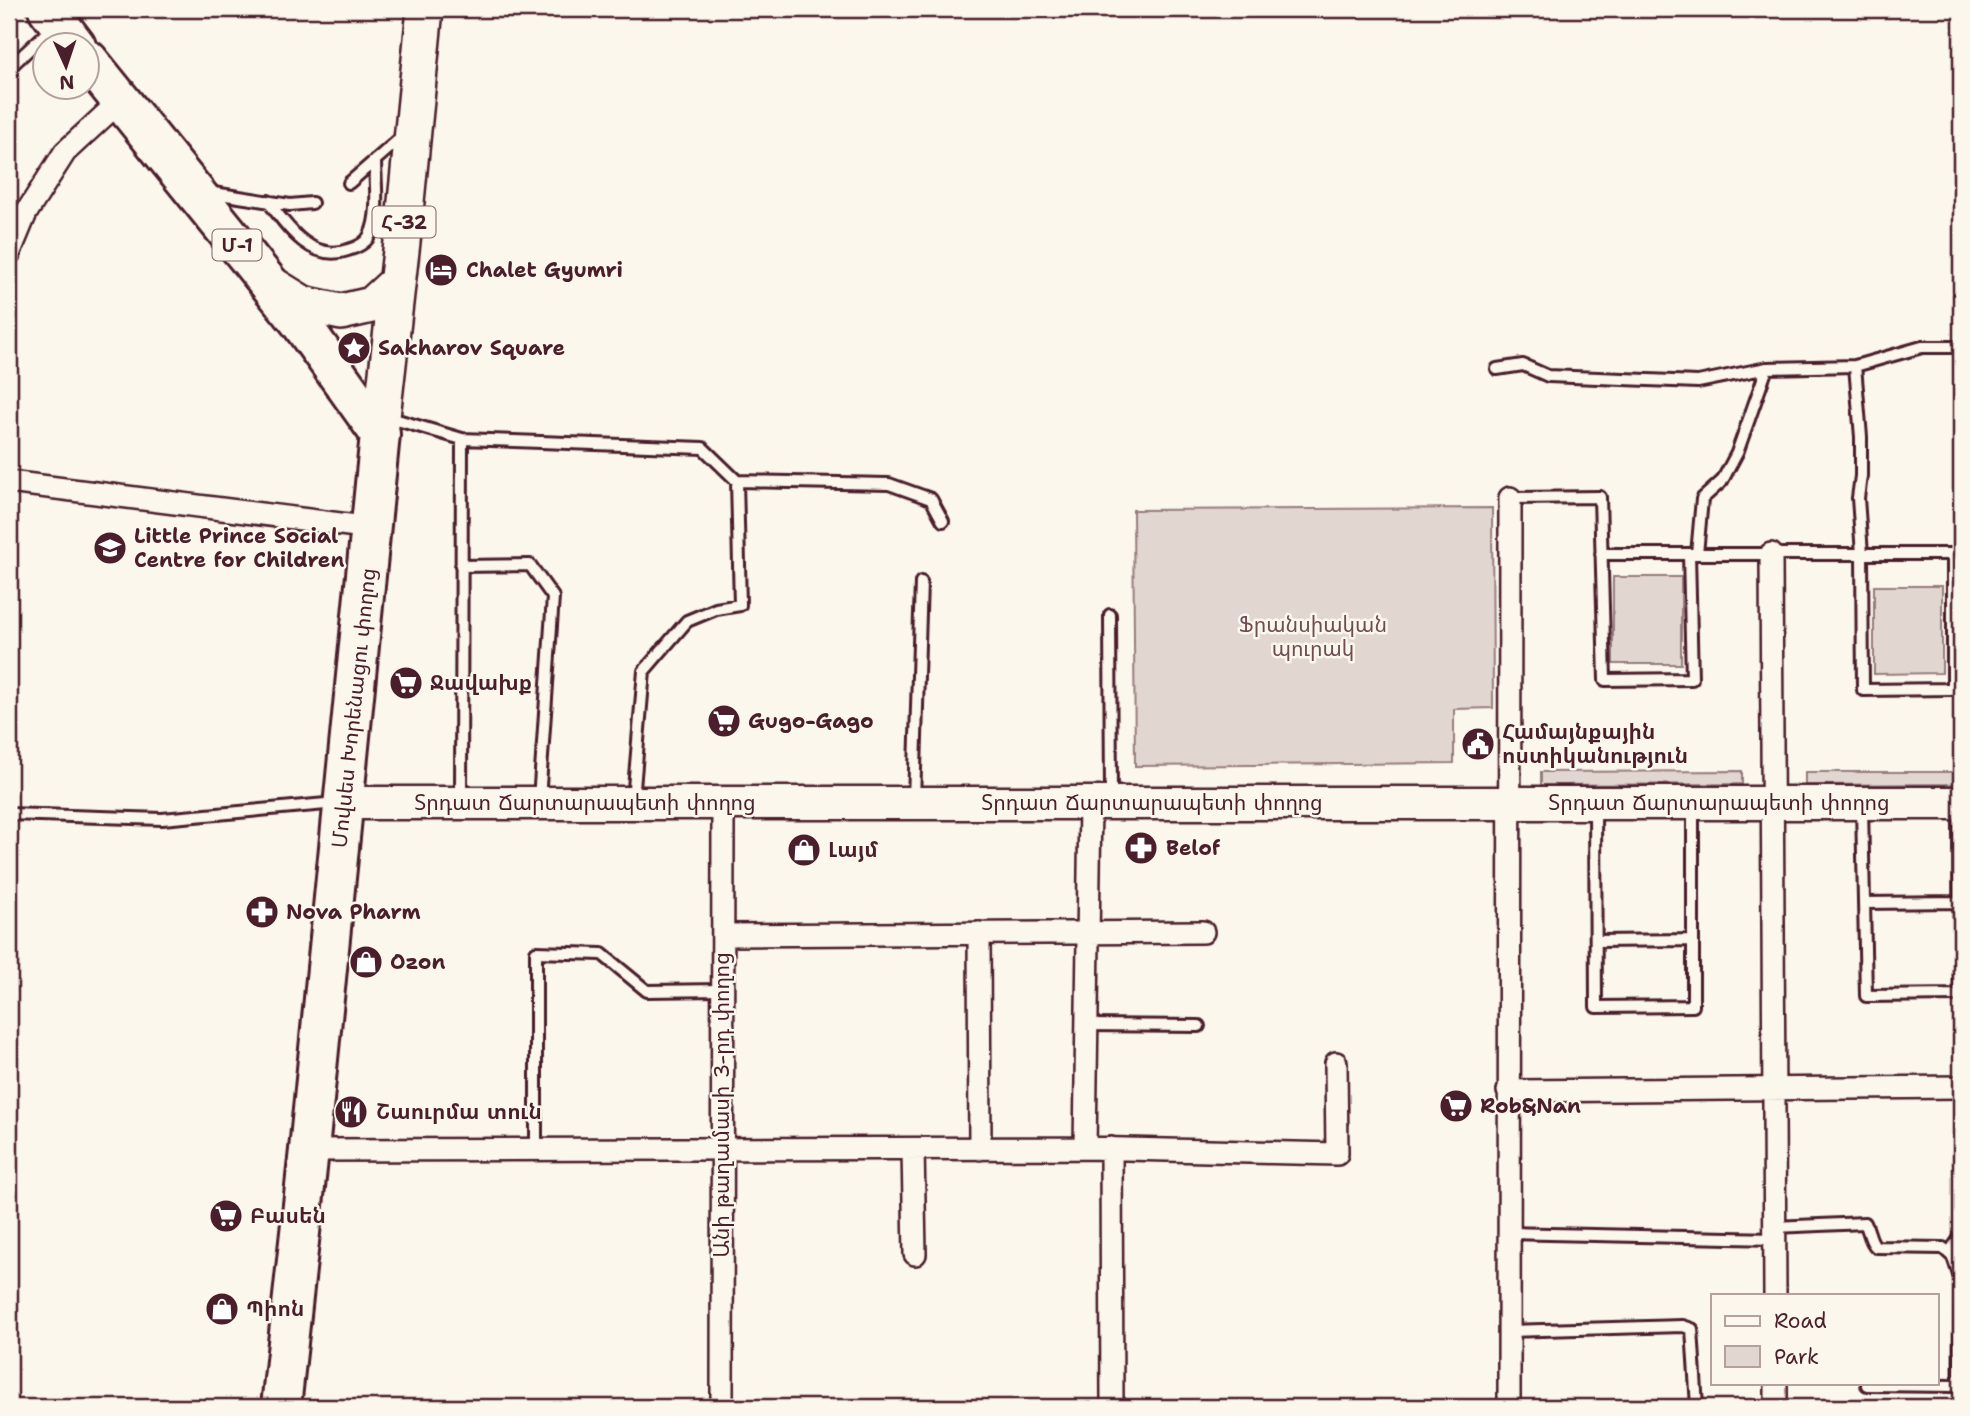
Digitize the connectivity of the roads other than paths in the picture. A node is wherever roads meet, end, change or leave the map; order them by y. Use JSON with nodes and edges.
{"nodes":[{"id":1,"x":425,"y":9,"type":"edge"},
{"id":2,"x":61,"y":26,"type":"edge"},
{"id":3,"x":9,"y":68,"type":"edge"},
{"id":4,"x":102,"y":78,"type":"edge"},
{"id":5,"x":120,"y":102,"type":"junction"},
{"id":6,"x":414,"y":128,"type":"junction"},
{"id":7,"x":375,"y":160,"type":"junction"},
{"id":8,"x":349,"y":183,"type":"dead end"},
{"id":9,"x":191,"y":189,"type":"junction"},
{"id":10,"x":268,"y":201,"type":"junction"},
{"id":11,"x":312,"y":203,"type":"dead end"},
{"id":12,"x":9,"y":254,"type":"edge"},
{"id":13,"x":266,"y":281,"type":"junction"},
{"id":14,"x":396,"y":283,"type":"junction"},
{"id":15,"x":1961,"y":347,"type":"edge"},
{"id":16,"x":1855,"y":366,"type":"junction"},
{"id":17,"x":1767,"y":368,"type":"junction"},
{"id":18,"x":1497,"y":369,"type":"dead end"},
{"id":19,"x":381,"y":425,"type":"junction"},
{"id":20,"x":462,"y":439,"type":"junction"},
{"id":21,"x":737,"y":481,"type":"junction"},
{"id":22,"x":9,"y":482,"type":"edge"},
{"id":23,"x":1510,"y":498,"type":"joint"},
{"id":24,"x":943,"y":521,"type":"dead end"},
{"id":25,"x":372,"y":528,"type":"junction"},
{"id":26,"x":1601,"y":554,"type":"junction"},
{"id":27,"x":1693,"y":554,"type":"junction"},
{"id":28,"x":1771,"y":554,"type":"junction"},
{"id":29,"x":1862,"y":554,"type":"junction"},
{"id":30,"x":1957,"y":554,"type":"edge"},
{"id":31,"x":461,"y":566,"type":"junction"},
{"id":32,"x":921,"y":582,"type":"dead end"},
{"id":33,"x":1110,"y":615,"type":"dead end"},
{"id":34,"x":1862,"y":802,"type":"junction"},
{"id":35,"x":344,"y":803,"type":"junction"},
{"id":36,"x":461,"y":803,"type":"junction"},
{"id":37,"x":538,"y":803,"type":"junction"},
{"id":38,"x":632,"y":803,"type":"junction"},
{"id":39,"x":723,"y":803,"type":"junction"},
{"id":40,"x":914,"y":803,"type":"junction"},
{"id":41,"x":1101,"y":803,"type":"junction"},
{"id":42,"x":1510,"y":803,"type":"junction"},
{"id":43,"x":1595,"y":803,"type":"junction"},
{"id":44,"x":1693,"y":803,"type":"junction"},
{"id":45,"x":1771,"y":803,"type":"junction"},
{"id":46,"x":1960,"y":803,"type":"edge"},
{"id":47,"x":9,"y":814,"type":"edge"},
{"id":48,"x":1959,"y":902,"type":"junction"},
{"id":49,"x":1864,"y":903,"type":"junction"},
{"id":50,"x":1203,"y":932,"type":"dead end"},
{"id":51,"x":979,"y":933,"type":"junction"},
{"id":52,"x":1088,"y":933,"type":"junction"},
{"id":53,"x":723,"y":934,"type":"junction"},
{"id":54,"x":1693,"y":940,"type":"junction"},
{"id":55,"x":1596,"y":941,"type":"junction"},
{"id":56,"x":722,"y":990,"type":"junction"},
{"id":57,"x":1085,"y":1025,"type":"junction"},
{"id":58,"x":1199,"y":1026,"type":"dead end"},
{"id":59,"x":1336,"y":1063,"type":"dead end"},
{"id":60,"x":1961,"y":1087,"type":"edge"},
{"id":61,"x":1773,"y":1088,"type":"junction"},
{"id":62,"x":1508,"y":1091,"type":"junction"},
{"id":63,"x":1961,"y":1098,"type":"edge"},
{"id":64,"x":1085,"y":1148,"type":"junction"},
{"id":65,"x":1111,"y":1148,"type":"junction"},
{"id":66,"x":913,"y":1149,"type":"junction"},
{"id":67,"x":980,"y":1149,"type":"junction"},
{"id":68,"x":309,"y":1150,"type":"junction"},
{"id":69,"x":536,"y":1150,"type":"junction"},
{"id":70,"x":722,"y":1151,"type":"junction"},
{"id":71,"x":1508,"y":1233,"type":"junction"},
{"id":72,"x":1774,"y":1233,"type":"junction"},
{"id":73,"x":1961,"y":1236,"type":"edge"},
{"id":74,"x":1948,"y":1253,"type":"junction"},
{"id":75,"x":915,"y":1254,"type":"dead end"},
{"id":76,"x":1775,"y":1294,"type":"edge"},
{"id":77,"x":1509,"y":1331,"type":"junction"},
{"id":78,"x":1776,"y":1384,"type":"edge"},
{"id":79,"x":1867,"y":1385,"type":"dead end"},
{"id":80,"x":281,"y":1407,"type":"edge"},
{"id":81,"x":722,"y":1407,"type":"edge"},
{"id":82,"x":1112,"y":1407,"type":"edge"},
{"id":83,"x":1509,"y":1407,"type":"edge"},
{"id":84,"x":1697,"y":1407,"type":"edge"},
{"id":85,"x":1776,"y":1407,"type":"edge"}],
"edges":[{"from":1,"to":6,"type":"main road","name":"Մովսես Խորենացու փողոց","number":"Հ-32"},
{"from":2,"to":3,"type":"lane"},
{"from":4,"to":5,"type":"highway","number":"Մ-1"},
{"from":5,"to":9,"type":"highway","number":"Մ-1"},
{"from":5,"to":12,"type":"street"},
{"from":6,"to":7,"type":"lane"},
{"from":6,"to":14,"type":"main road","name":"Մովսես Խորենացու փողոց","number":"Հ-32"},
{"from":7,"to":8,"type":"lane"},
{"from":7,"to":10,"type":"lane"},
{"from":9,"to":10,"type":"lane"},
{"from":9,"to":13,"type":"highway","number":"Մ-1"},
{"from":10,"to":11,"type":"lane"},
{"from":13,"to":14,"type":"main road"},
{"from":13,"to":19,"type":"highway","number":"Մ-1"},
{"from":14,"to":19,"type":"main road","name":"Մովսես Խորենացու փողոց","number":"Հ-32"},
{"from":15,"to":16,"type":"lane"},
{"from":16,"to":17,"type":"lane"},
{"from":16,"to":29,"type":"lane"},
{"from":17,"to":18,"type":"lane"},
{"from":17,"to":27,"type":"lane"},
{"from":19,"to":20,"type":"lane"},
{"from":19,"to":25,"type":"highway","name":"Մովսես Խորենացու փողոց"},
{"from":20,"to":21,"type":"lane"},
{"from":20,"to":31,"type":"lane"},
{"from":21,"to":24,"type":"lane"},
{"from":21,"to":38,"type":"lane"},
{"from":22,"to":25,"type":"street"},
{"from":23,"to":26,"type":"lane"},
{"from":23,"to":42,"type":"street"},
{"from":25,"to":35,"type":"highway","name":"Մովսես Խորենացու փողոց"},
{"from":26,"to":27,"type":"lane"},
{"from":26,"to":27,"type":"lane"},
{"from":27,"to":28,"type":"lane"},
{"from":28,"to":29,"type":"lane"},
{"from":28,"to":45,"type":"street"},
{"from":29,"to":30,"type":"lane"},
{"from":29,"to":30,"type":"lane"},
{"from":31,"to":36,"type":"lane"},
{"from":31,"to":37,"type":"lane"},
{"from":32,"to":40,"type":"lane"},
{"from":33,"to":41,"type":"lane"},
{"from":34,"to":45,"type":"street","name":"Տրդատ Ճարտարապետի փողոց"},
{"from":34,"to":46,"type":"street","name":"Տրդատ Ճարտարապետի փողոց"},
{"from":34,"to":49,"type":"lane"},
{"from":35,"to":36,"type":"street","name":"Տրդատ Ճարտարապետի փողոց"},
{"from":35,"to":47,"type":"lane"},
{"from":35,"to":68,"type":"highway","name":"Մովսես Խորենացու փողոց"},
{"from":36,"to":37,"type":"street","name":"Տրդատ Ճարտարապետի փողոց"},
{"from":37,"to":38,"type":"street","name":"Տրդատ Ճարտարապետի փողոց"},
{"from":38,"to":39,"type":"street","name":"Տրդատ Ճարտարապետի փողոց"},
{"from":39,"to":40,"type":"street","name":"Տրդատ Ճարտարապետի փողոց"},
{"from":39,"to":53,"type":"street","name":"Անի թաղամասի 3-րդ փողոց"},
{"from":40,"to":41,"type":"street","name":"Տրդատ Ճարտարապետի փողոց"},
{"from":41,"to":42,"type":"street","name":"Տրդատ Ճարտարապետի փողոց"},
{"from":41,"to":52,"type":"street"},
{"from":42,"to":43,"type":"street","name":"Տրդատ Ճարտարապետի փողոց"},
{"from":42,"to":62,"type":"street"},
{"from":43,"to":44,"type":"street","name":"Տրդատ Ճարտարապետի փողոց"},
{"from":43,"to":55,"type":"lane"},
{"from":44,"to":45,"type":"street","name":"Տրդատ Ճարտարապետի փողոց"},
{"from":44,"to":54,"type":"lane"},
{"from":45,"to":61,"type":"street"},
{"from":46,"to":48,"type":"lane"},
{"from":48,"to":49,"type":"lane"},
{"from":48,"to":49,"type":"lane"},
{"from":50,"to":52,"type":"street"},
{"from":51,"to":52,"type":"street"},
{"from":51,"to":53,"type":"street"},
{"from":51,"to":67,"type":"street"},
{"from":52,"to":57,"type":"street"},
{"from":53,"to":56,"type":"street","name":"Անի թաղամասի 3-րդ փողոց"},
{"from":54,"to":55,"type":"lane"},
{"from":54,"to":55,"type":"lane"},
{"from":56,"to":69,"type":"lane"},
{"from":56,"to":70,"type":"street","name":"Անի թաղամասի 3-րդ փողոց"},
{"from":57,"to":58,"type":"lane"},
{"from":57,"to":64,"type":"street"},
{"from":59,"to":65,"type":"street"},
{"from":60,"to":61,"type":"street"},
{"from":60,"to":63,"type":"lane"},
{"from":61,"to":62,"type":"street"},
{"from":61,"to":72,"type":"street"},
{"from":62,"to":71,"type":"street"},
{"from":64,"to":65,"type":"street"},
{"from":64,"to":67,"type":"street"},
{"from":65,"to":82,"type":"street"},
{"from":66,"to":67,"type":"street"},
{"from":66,"to":70,"type":"street"},
{"from":66,"to":75,"type":"street"},
{"from":68,"to":69,"type":"street"},
{"from":68,"to":80,"type":"highway","name":"Մովսես Խորենացու փողոց"},
{"from":69,"to":70,"type":"street"},
{"from":70,"to":81,"type":"street","name":"Անի թաղամասի 3-րդ փողոց"},
{"from":71,"to":72,"type":"lane"},
{"from":71,"to":77,"type":"street"},
{"from":72,"to":74,"type":"lane"},
{"from":72,"to":76,"type":"street"},
{"from":73,"to":74,"type":"lane"},
{"from":74,"to":79,"type":"lane"},
{"from":77,"to":83,"type":"street"},
{"from":77,"to":84,"type":"lane"},
{"from":78,"to":85,"type":"street"}]}
